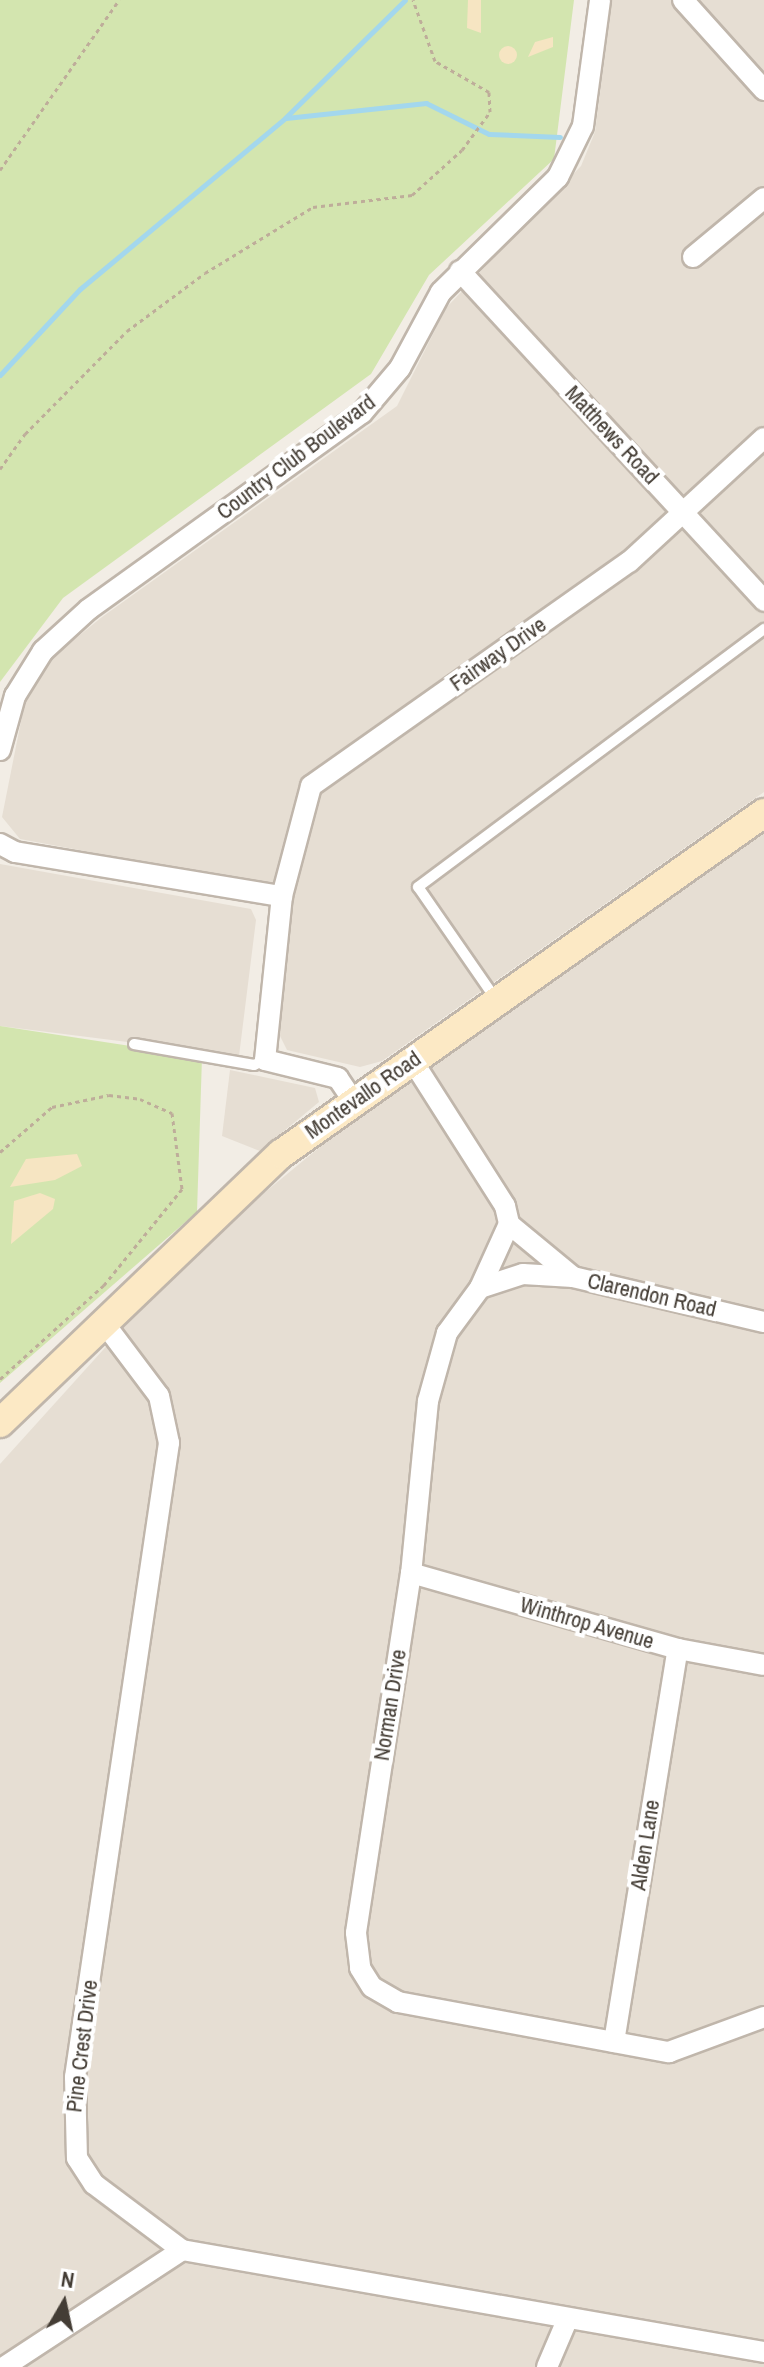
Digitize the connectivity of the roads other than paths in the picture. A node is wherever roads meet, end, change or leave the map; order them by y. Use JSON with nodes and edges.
{"nodes":[{"id":1,"x":600,"y":0,"type":"edge"},
{"id":2,"x":683,"y":0,"type":"edge"},
{"id":3,"x":764,"y":90,"type":"edge"},
{"id":4,"x":764,"y":198,"type":"edge"},
{"id":5,"x":693,"y":257,"type":"dead end"},
{"id":6,"x":460,"y":271,"type":"junction"},
{"id":7,"x":764,"y":438,"type":"edge"},
{"id":8,"x":683,"y":511,"type":"junction"},
{"id":9,"x":764,"y":601,"type":"edge"},
{"id":10,"x":764,"y":629,"type":"edge"},
{"id":11,"x":0,"y":750,"type":"edge"},
{"id":12,"x":764,"y":813,"type":"edge"},
{"id":13,"x":0,"y":844,"type":"edge"},
{"id":14,"x":282,"y":896,"type":"junction"},
{"id":15,"x":495,"y":998,"type":"junction"},
{"id":16,"x":134,"y":1044,"type":"dead end"},
{"id":17,"x":265,"y":1060,"type":"junction"},
{"id":18,"x":412,"y":1060,"type":"junction"},
{"id":19,"x":352,"y":1099,"type":"junction"},
{"id":20,"x":509,"y":1224,"type":"junction"},
{"id":21,"x":573,"y":1277,"type":"junction"},
{"id":22,"x":480,"y":1288,"type":"junction"},
{"id":23,"x":764,"y":1322,"type":"edge"},
{"id":24,"x":104,"y":1323,"type":"junction"},
{"id":25,"x":0,"y":1423,"type":"edge"},
{"id":26,"x":411,"y":1573,"type":"junction"},
{"id":27,"x":678,"y":1649,"type":"junction"},
{"id":28,"x":764,"y":1665,"type":"edge"},
{"id":29,"x":764,"y":2017,"type":"edge"},
{"id":30,"x":614,"y":2042,"type":"junction"},
{"id":31,"x":182,"y":2250,"type":"junction"},
{"id":32,"x":568,"y":2318,"type":"junction"},
{"id":33,"x":764,"y":2352,"type":"edge"},
{"id":34,"x":4,"y":2367,"type":"edge"},
{"id":35,"x":547,"y":2367,"type":"edge"}],
"edges":[{"from":1,"to":6,"type":"street","name":"Country Club Boulevard"},
{"from":2,"to":3,"type":"street"},
{"from":4,"to":5,"type":"street"},
{"from":6,"to":8,"type":"street","name":"Matthews Road"},
{"from":6,"to":11,"type":"street","name":"Country Club Boulevard"},
{"from":7,"to":8,"type":"street","name":"Fairway Drive"},
{"from":8,"to":9,"type":"street","name":"Matthews Road"},
{"from":8,"to":14,"type":"street","name":"Fairway Drive"},
{"from":10,"to":15,"type":"lane"},
{"from":12,"to":15,"type":"main road","name":"Montevallo Road"},
{"from":13,"to":14,"type":"street"},
{"from":14,"to":17,"type":"street"},
{"from":15,"to":18,"type":"main road","name":"Montevallo Road"},
{"from":16,"to":17,"type":"lane"},
{"from":17,"to":19,"type":"street"},
{"from":18,"to":19,"type":"main road","name":"Montevallo Road"},
{"from":18,"to":20,"type":"street"},
{"from":19,"to":24,"type":"main road","name":"Montevallo Road"},
{"from":20,"to":21,"type":"street","name":"Clarendon Road"},
{"from":20,"to":22,"type":"street","name":"Norman Drive"},
{"from":21,"to":22,"type":"street"},
{"from":21,"to":23,"type":"street","name":"Clarendon Road"},
{"from":22,"to":26,"type":"street","name":"Norman Drive"},
{"from":24,"to":25,"type":"main road","name":"Montevallo Road"},
{"from":24,"to":31,"type":"street","name":"Pine Crest Drive"},
{"from":26,"to":27,"type":"street","name":"Winthrop Avenue"},
{"from":26,"to":30,"type":"street","name":"Norman Drive"},
{"from":27,"to":28,"type":"street","name":"Winthrop Avenue"},
{"from":27,"to":30,"type":"street","name":"Alden Lane"},
{"from":29,"to":30,"type":"street","name":"Norman Drive"},
{"from":31,"to":32,"type":"street","name":"Pine Crest Drive"},
{"from":31,"to":34,"type":"street"},
{"from":32,"to":33,"type":"street","name":"Pine Crest Drive"},
{"from":32,"to":35,"type":"street"}]}
